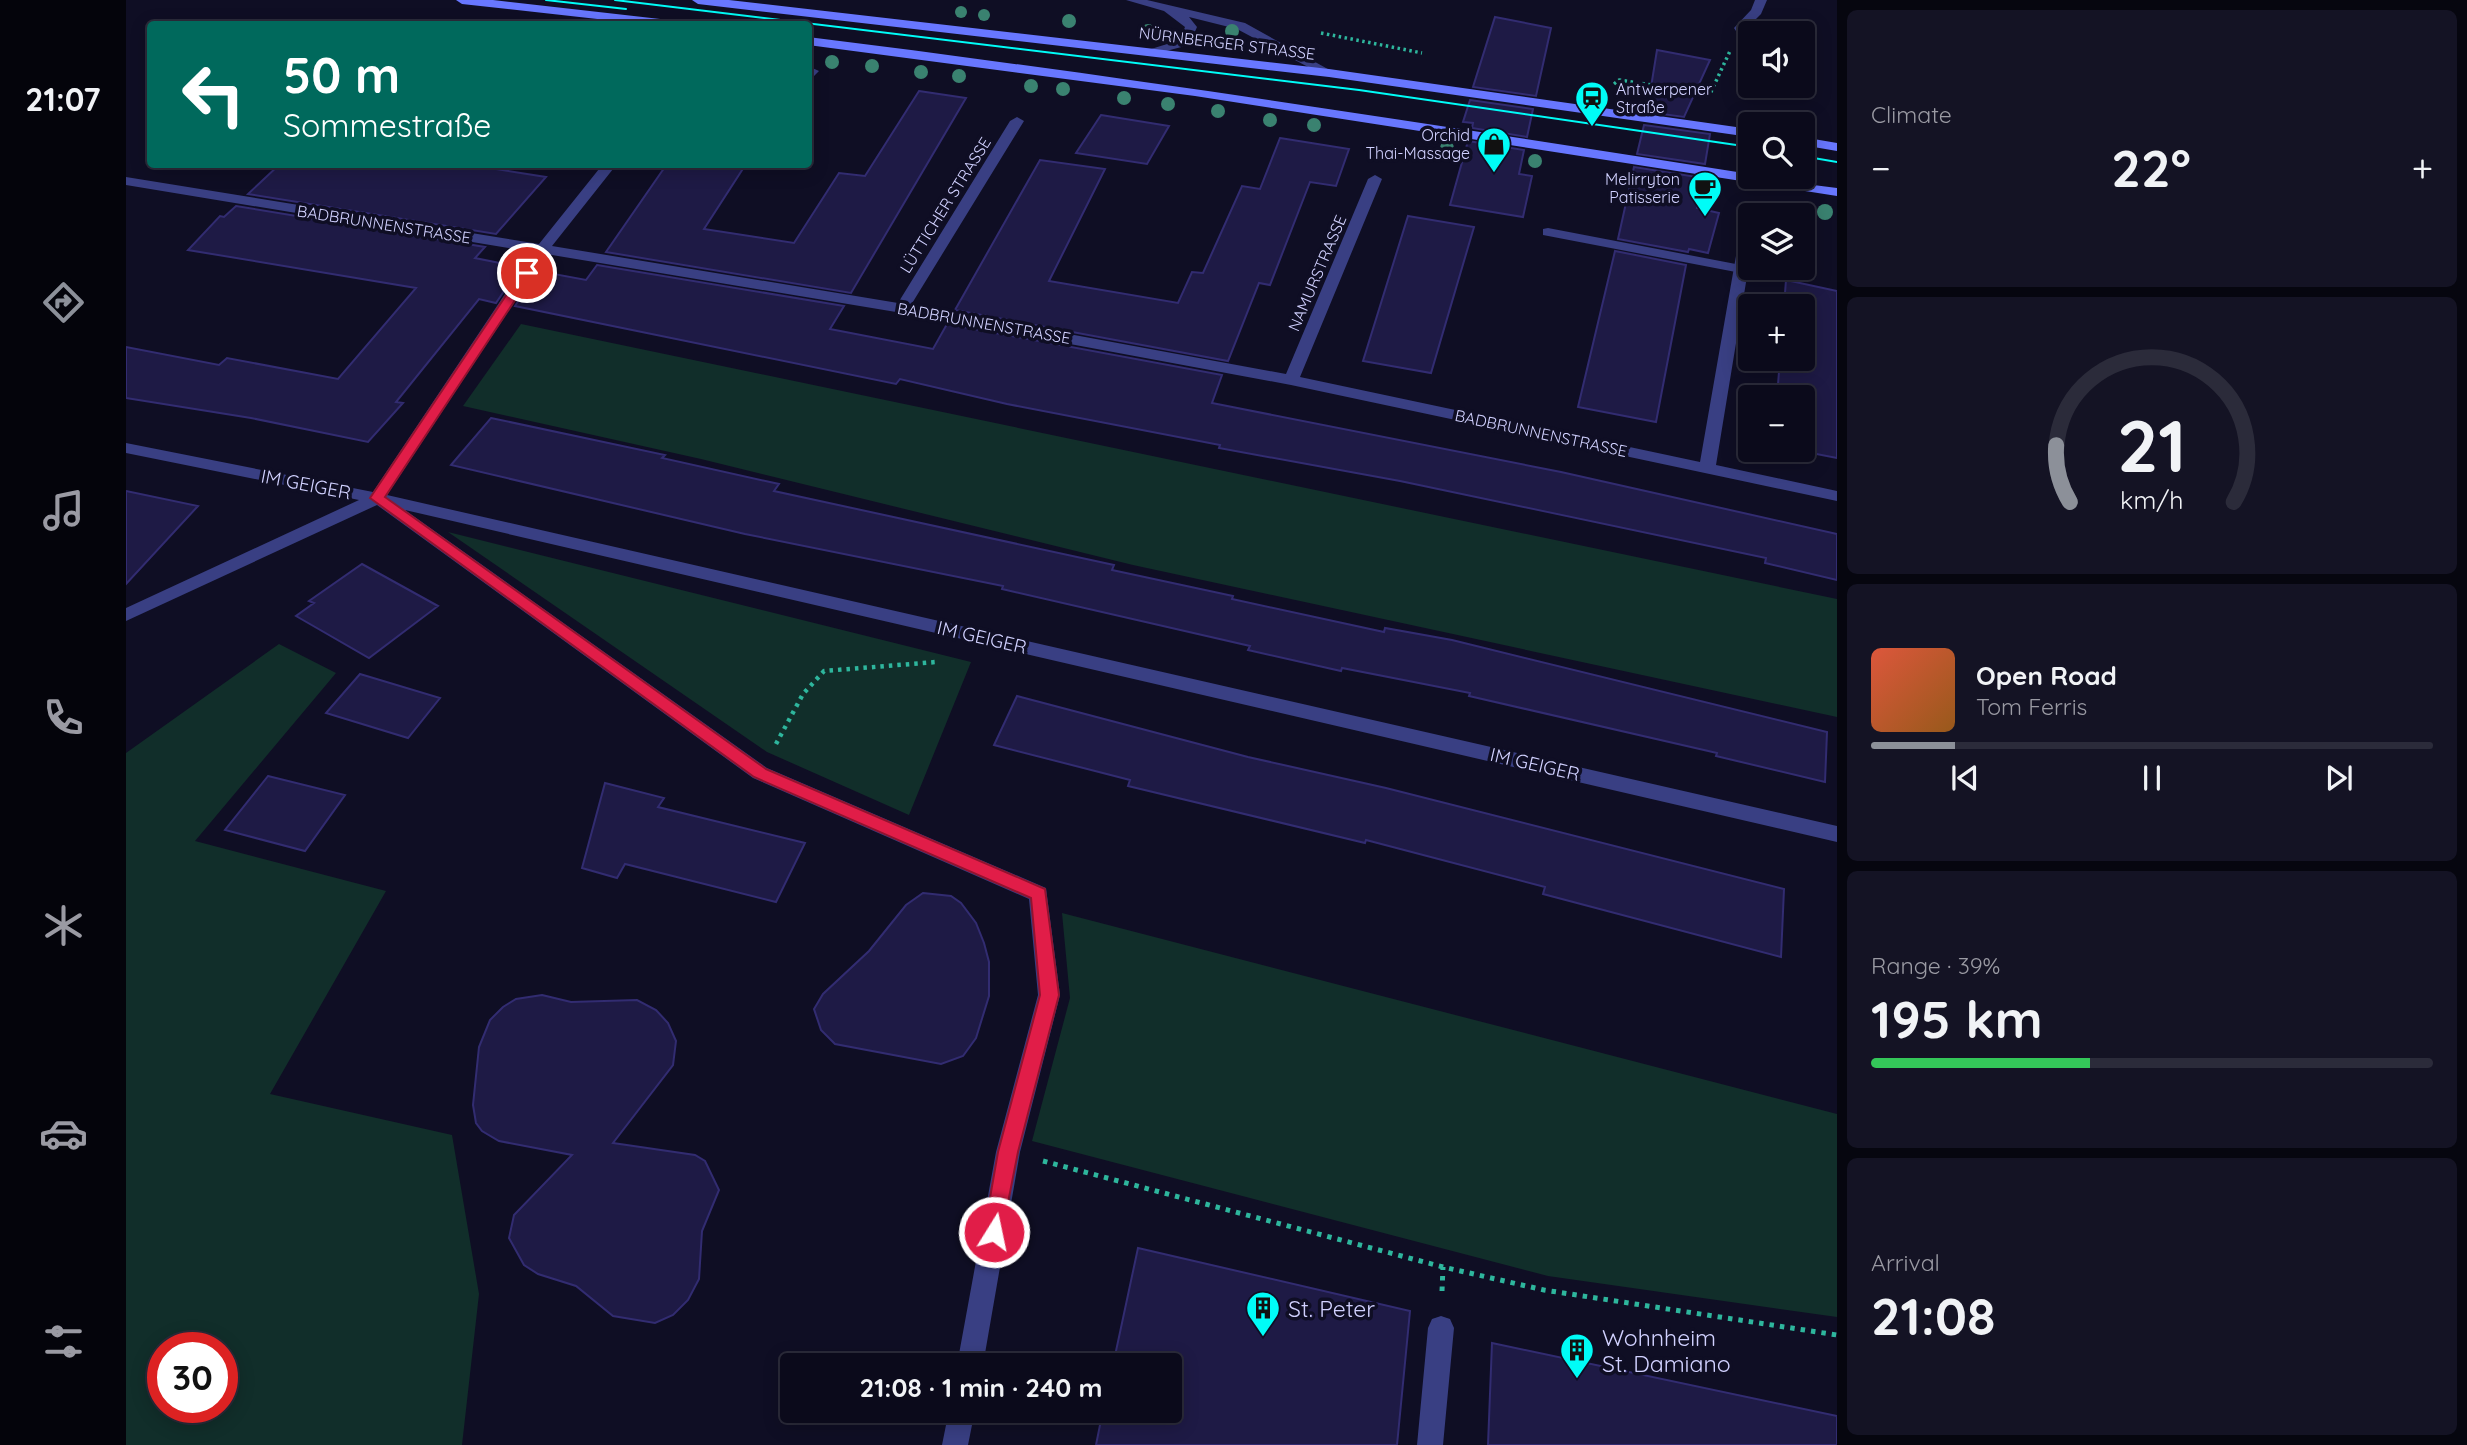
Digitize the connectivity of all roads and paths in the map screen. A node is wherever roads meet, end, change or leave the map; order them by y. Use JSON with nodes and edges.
{"nodes":[{"id":1,"x":462,"y":0,"type":"edge"},
{"id":2,"x":698,"y":0,"type":"edge"},
{"id":3,"x":1132,"y":0,"type":"edge"},
{"id":4,"x":1761,"y":0,"type":"edge"},
{"id":5,"x":1153,"y":5,"type":"junction"},
{"id":6,"x":643,"y":21,"type":"edge"},
{"id":7,"x":1747,"y":21,"type":"edge"},
{"id":8,"x":1310,"y":30,"type":"dead end"},
{"id":9,"x":812,"y":41,"type":"edge"},
{"id":10,"x":1155,"y":52,"type":"junction"},
{"id":11,"x":1434,"y":55,"type":"dead end"},
{"id":12,"x":1328,"y":73,"type":"junction"},
{"id":13,"x":1718,"y":77,"type":"dead end"},
{"id":14,"x":1619,"y":80,"type":"dead end"},
{"id":15,"x":1017,"y":121,"type":"dead end"},
{"id":16,"x":1738,"y":131,"type":"edge"},
{"id":17,"x":1815,"y":143,"type":"edge"},
{"id":18,"x":1837,"y":146,"type":"edge"},
{"id":19,"x":608,"y":168,"type":"edge"},
{"id":20,"x":1374,"y":179,"type":"dead end"},
{"id":21,"x":126,"y":181,"type":"edge"},
{"id":22,"x":1837,"y":192,"type":"edge"},
{"id":23,"x":1548,"y":233,"type":"dead end"},
{"id":24,"x":541,"y":250,"type":"junction"},
{"id":25,"x":1738,"y":268,"type":"edge"},
{"id":26,"x":1739,"y":280,"type":"edge"},
{"id":27,"x":902,"y":308,"type":"junction"},
{"id":28,"x":1291,"y":380,"type":"junction"},
{"id":29,"x":126,"y":448,"type":"edge"},
{"id":30,"x":1707,"y":468,"type":"junction"},
{"id":31,"x":1837,"y":496,"type":"edge"},
{"id":32,"x":377,"y":498,"type":"junction"},
{"id":33,"x":126,"y":615,"type":"edge"},
{"id":34,"x":931,"y":662,"type":"dead end"},
{"id":35,"x":760,"y":773,"type":"junction"},
{"id":36,"x":1837,"y":834,"type":"edge"},
{"id":37,"x":1008,"y":1152,"type":"junction"},
{"id":38,"x":1441,"y":1328,"type":"dead end"},
{"id":39,"x":1837,"y":1335,"type":"edge"},
{"id":40,"x":972,"y":1353,"type":"edge"},
{"id":41,"x":959,"y":1423,"type":"edge"},
{"id":42,"x":955,"y":1445,"type":"edge"},
{"id":43,"x":1430,"y":1445,"type":"edge"}],
"edges":[{"from":1,"to":6,"type":"main road"},
{"from":2,"to":10,"type":"main road","name":"NÜRNBERGER STRASSE"},
{"from":3,"to":5,"type":"street"},
{"from":4,"to":7,"type":"street"},
{"from":5,"to":10,"type":"street"},
{"from":5,"to":12,"type":"street"},
{"from":8,"to":11,"type":"path"},
{"from":9,"to":22,"type":"main road"},
{"from":10,"to":12,"type":"main road","name":"NÜRNBERGER STRASSE"},
{"from":12,"to":16,"type":"main road","name":"NÜRNBERGER STRASSE"},
{"from":13,"to":14,"type":"path"},
{"from":15,"to":27,"type":"street","name":"LÜTTICHER STRASSE"},
{"from":17,"to":18,"type":"main road"},
{"from":19,"to":24,"type":"street"},
{"from":20,"to":28,"type":"street","name":"NAMURSTRASSE"},
{"from":21,"to":24,"type":"street","name":"BADBRUNNENSTRASSE"},
{"from":23,"to":25,"type":"street"},
{"from":24,"to":27,"type":"street","name":"BADBRUNNENSTRASSE"},
{"from":24,"to":32,"type":"street"},
{"from":26,"to":30,"type":"street"},
{"from":27,"to":28,"type":"street","name":"BADBRUNNENSTRASSE"},
{"from":28,"to":30,"type":"street","name":"BADBRUNNENSTRASSE"},
{"from":29,"to":32,"type":"street","name":"IM GEIGER"},
{"from":30,"to":31,"type":"street","name":"BADBRUNNENSTRASSE"},
{"from":32,"to":33,"type":"street"},
{"from":32,"to":35,"type":"street"},
{"from":32,"to":36,"type":"street","name":"IM GEIGER"},
{"from":34,"to":35,"type":"path"},
{"from":35,"to":37,"type":"street"},
{"from":37,"to":39,"type":"path"},
{"from":37,"to":40,"type":"street"},
{"from":38,"to":43,"type":"street"},
{"from":41,"to":42,"type":"street"}]}
